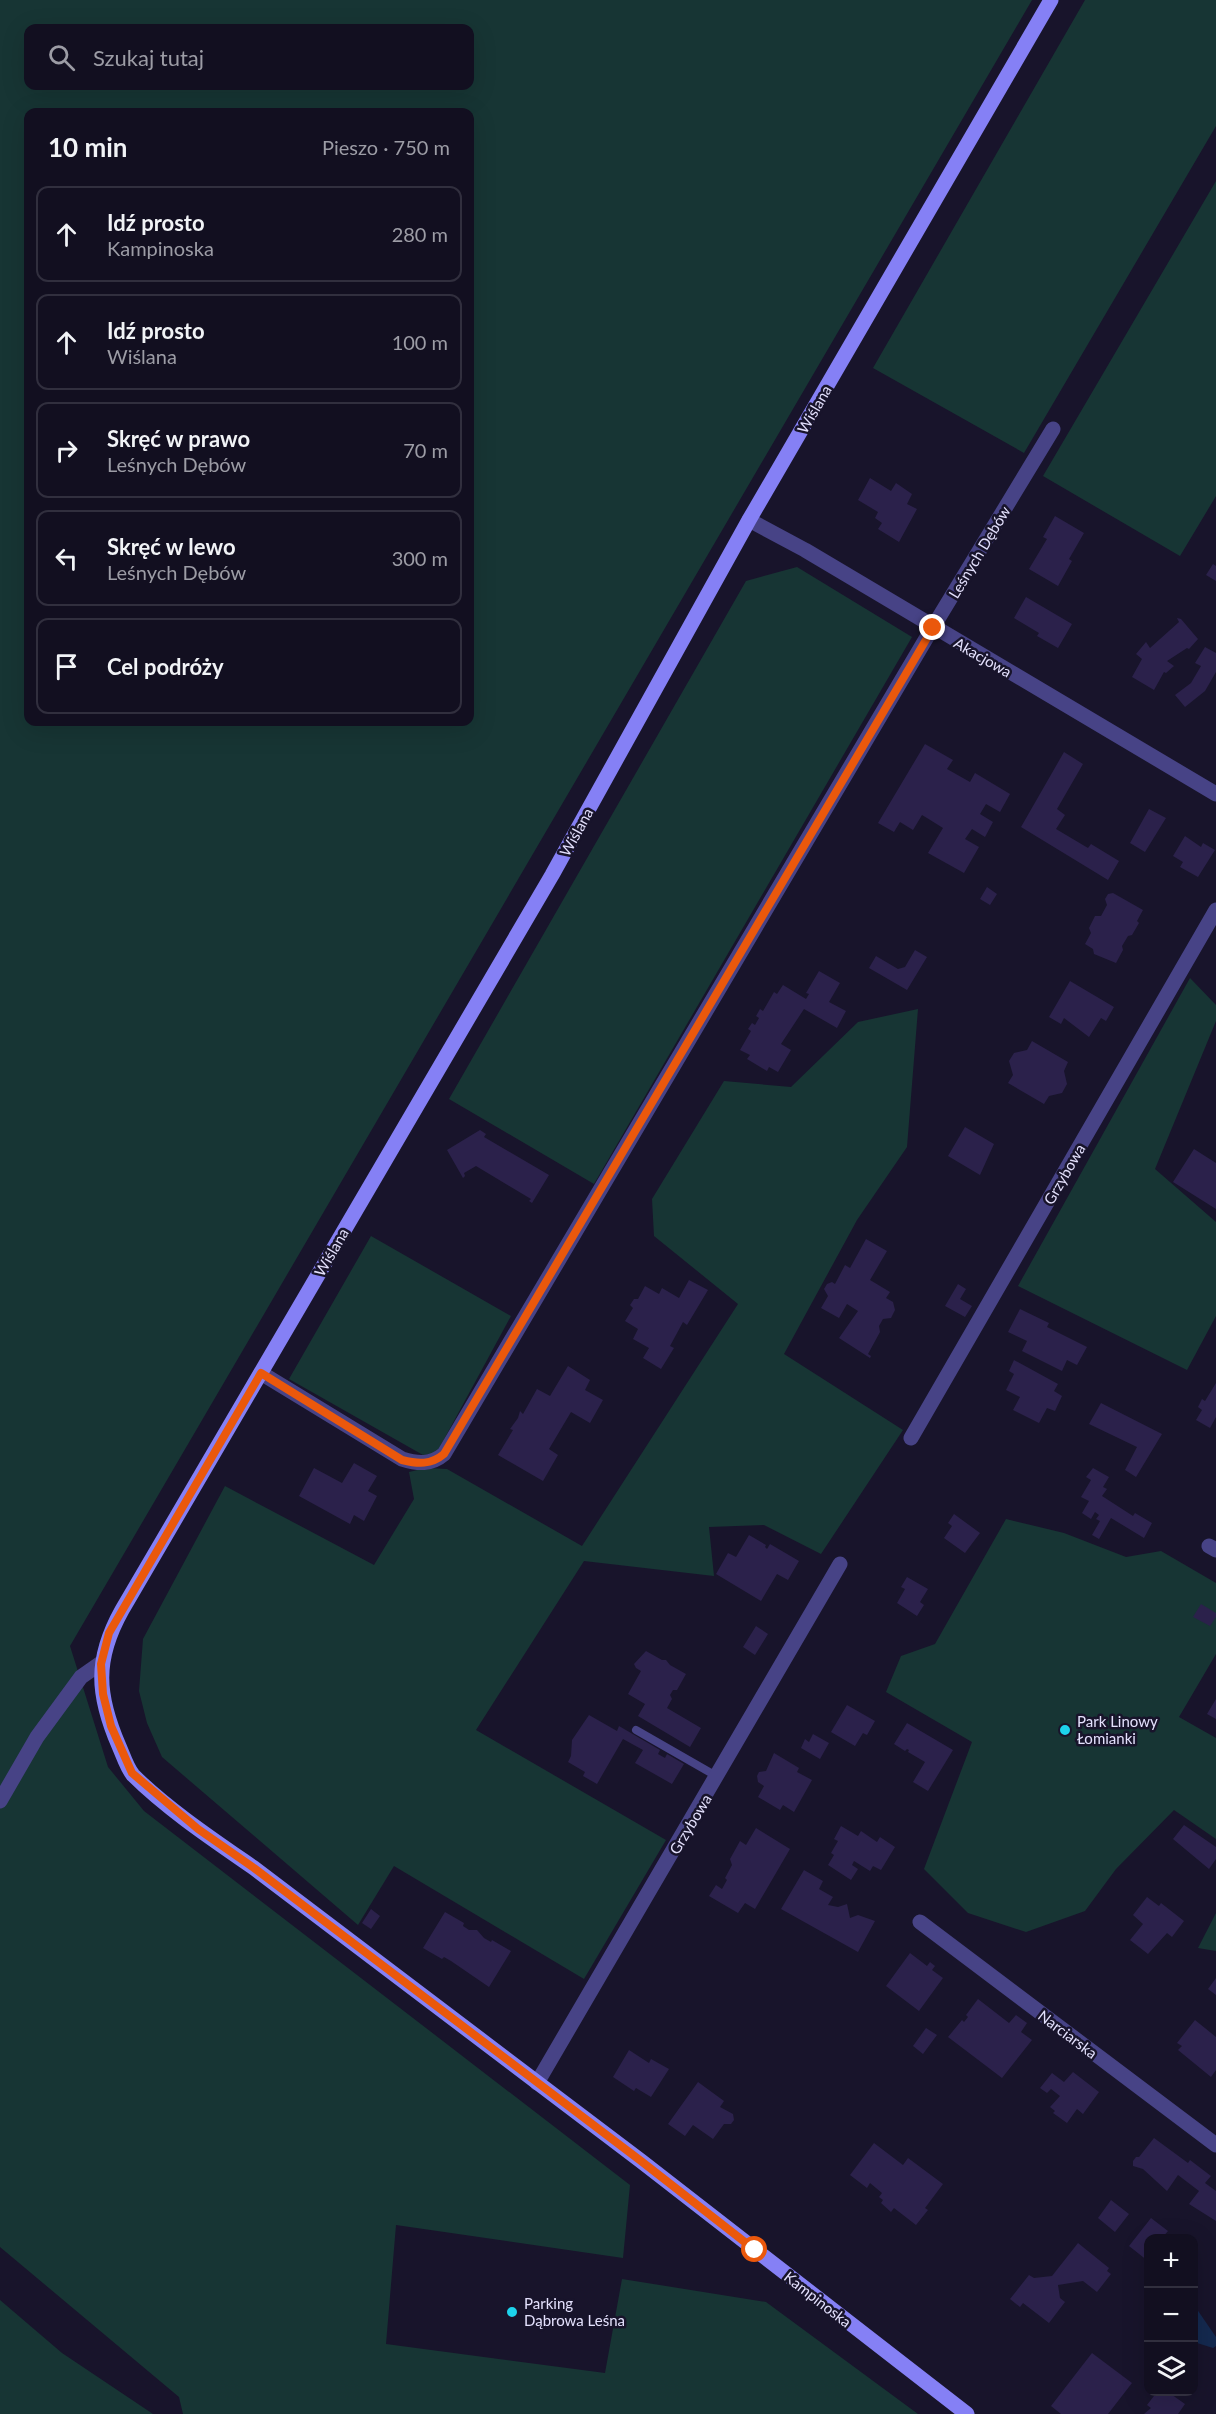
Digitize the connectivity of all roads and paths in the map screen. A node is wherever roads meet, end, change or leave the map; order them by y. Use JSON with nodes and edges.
{"nodes":[{"id":1,"x":1051,"y":0,"type":"edge"},
{"id":2,"x":1053,"y":429,"type":"dead end"},
{"id":3,"x":749,"y":520,"type":"junction"},
{"id":4,"x":933,"y":628,"type":"junction"},
{"id":5,"x":1216,"y":794,"type":"edge"},
{"id":6,"x":1216,"y":910,"type":"edge"},
{"id":7,"x":261,"y":1373,"type":"junction"},
{"id":8,"x":911,"y":1438,"type":"dead end"},
{"id":9,"x":840,"y":1564,"type":"dead end"},
{"id":10,"x":101,"y":1664,"type":"junction"},
{"id":11,"x":636,"y":1730,"type":"dead end"},
{"id":12,"x":718,"y":1777,"type":"junction"},
{"id":13,"x":0,"y":1801,"type":"edge"},
{"id":14,"x":920,"y":1922,"type":"dead end"},
{"id":15,"x":537,"y":2083,"type":"junction"},
{"id":16,"x":1216,"y":2145,"type":"edge"},
{"id":17,"x":967,"y":2414,"type":"edge"}],
"edges":[{"from":1,"to":3,"type":"main road","name":"Wiślana"},
{"from":2,"to":4,"type":"street","name":"Leśnych Dębów"},
{"from":3,"to":4,"type":"street","name":"Akacjowa"},
{"from":3,"to":7,"type":"main road","name":"Wiślana"},
{"from":4,"to":5,"type":"street","name":"Akacjowa"},
{"from":4,"to":7,"type":"street","name":"Leśnych Dębów"},
{"from":6,"to":8,"type":"street","name":"Grzybowa"},
{"from":7,"to":10,"type":"main road","name":"Wiślana"},
{"from":9,"to":12,"type":"street","name":"Grzybowa"},
{"from":10,"to":13,"type":"street"},
{"from":10,"to":15,"type":"main road","name":"Kampinoska"},
{"from":11,"to":12,"type":"lane"},
{"from":12,"to":15,"type":"street","name":"Grzybowa"},
{"from":14,"to":16,"type":"street","name":"Narciarska"},
{"from":15,"to":17,"type":"main road","name":"Kampinoska"}]}
